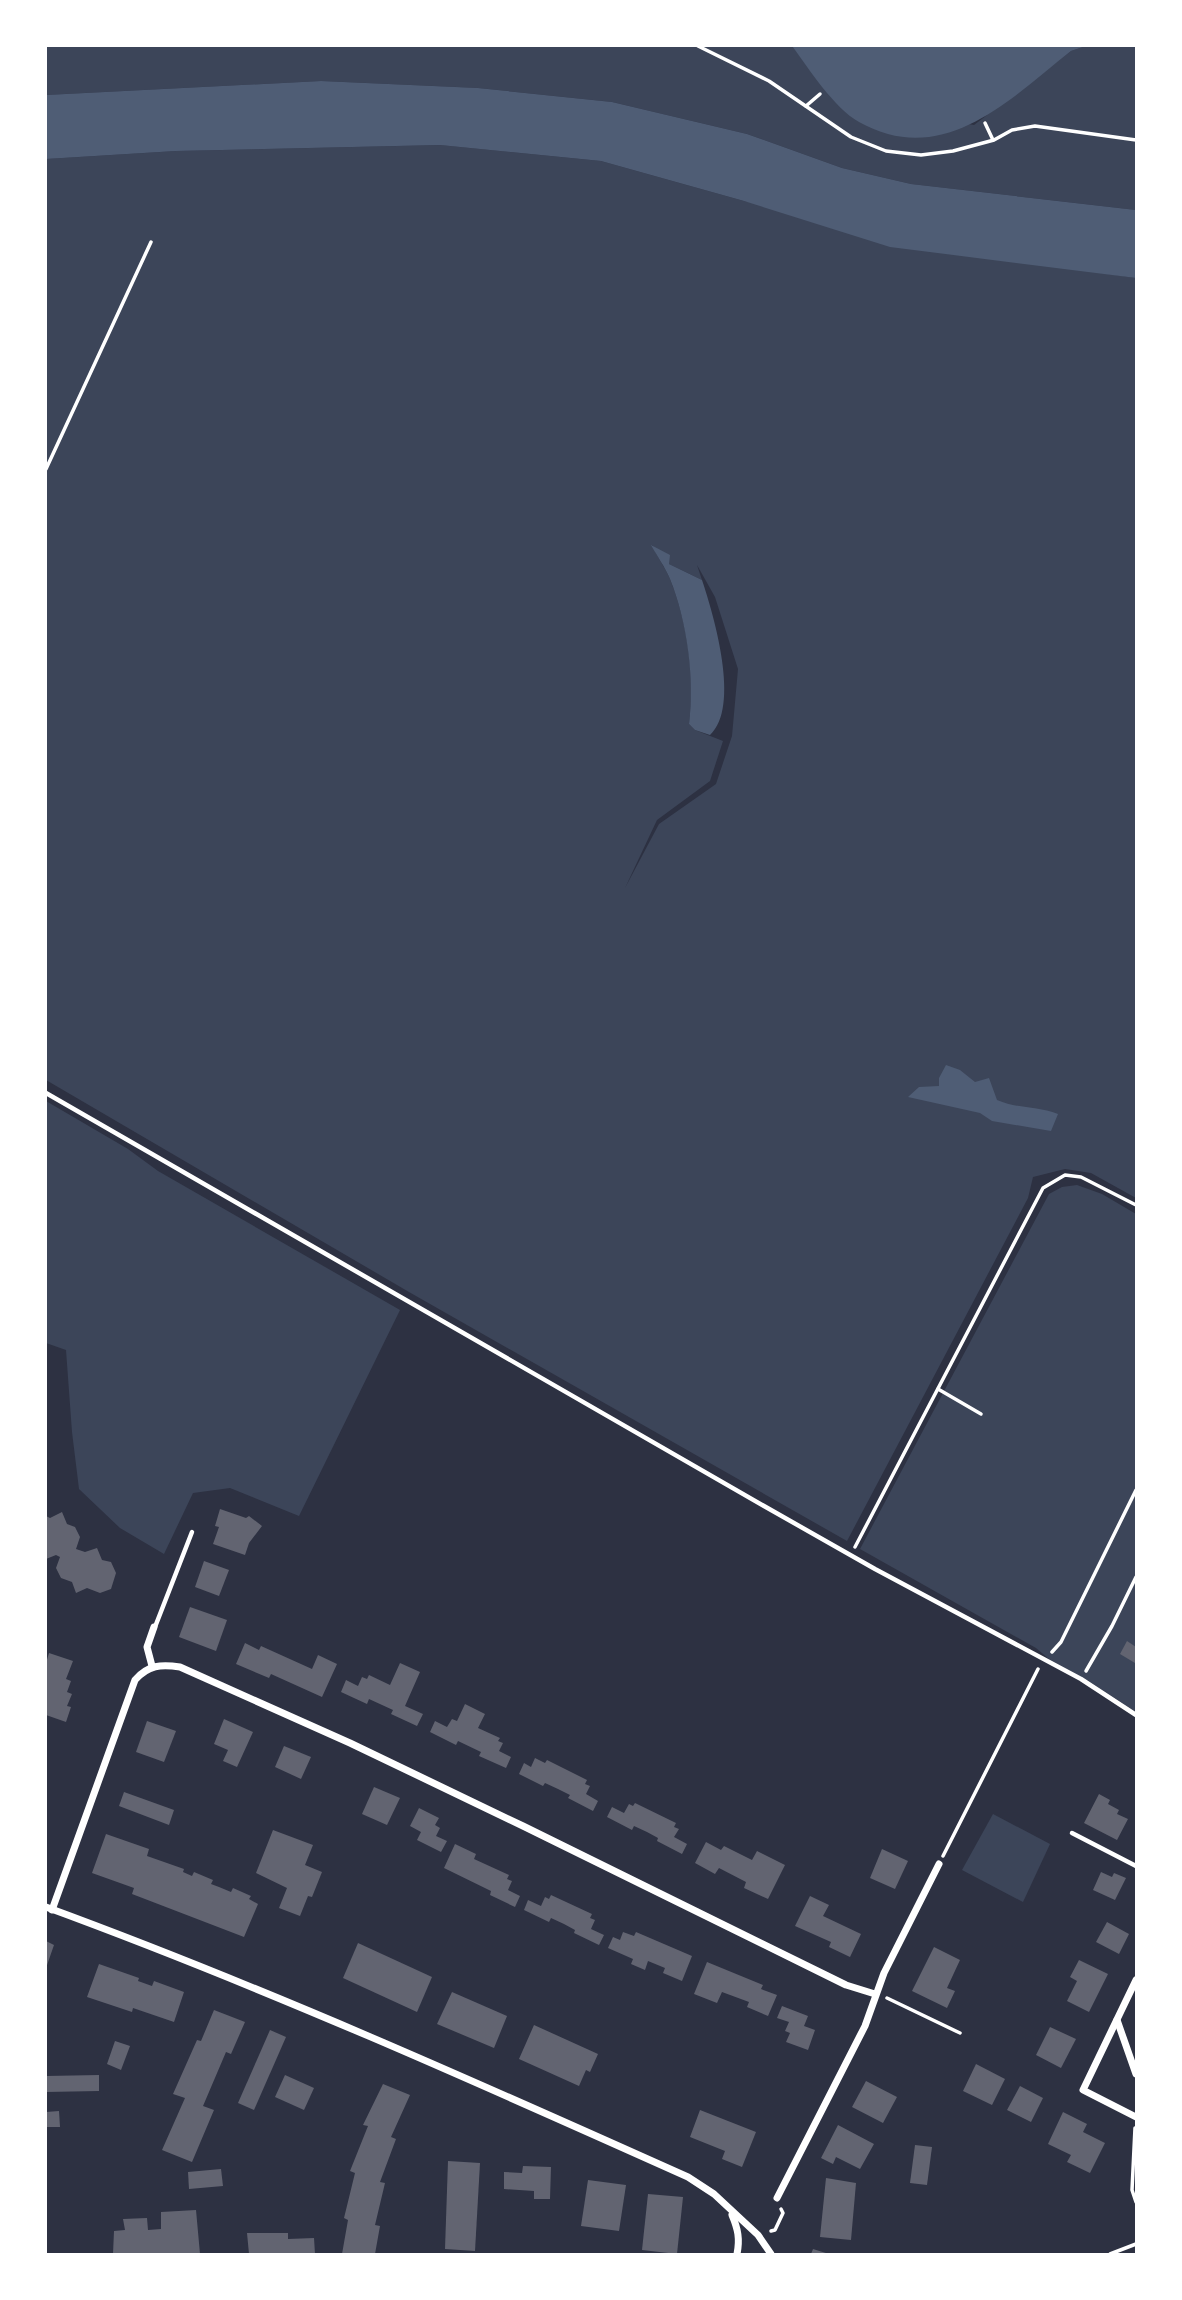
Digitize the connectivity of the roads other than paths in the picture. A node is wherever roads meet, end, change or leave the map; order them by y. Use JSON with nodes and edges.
{"nodes":[{"id":1,"x":46,"y":1093,"type":"edge"},
{"id":2,"x":192,"y":1532,"type":"dead end"},
{"id":3,"x":155,"y":1627,"type":"joint"},
{"id":4,"x":152,"y":1666,"type":"junction"},
{"id":5,"x":1136,"y":1715,"type":"edge"},
{"id":6,"x":1072,"y":1833,"type":"dead end"},
{"id":7,"x":939,"y":1864,"type":"road end"},
{"id":8,"x":1136,"y":1866,"type":"edge"},
{"id":9,"x":49,"y":1908,"type":"edge"},
{"id":10,"x":1136,"y":1980,"type":"edge"},
{"id":11,"x":875,"y":1994,"type":"junction"},
{"id":12,"x":1117,"y":2020,"type":"junction"},
{"id":13,"x":1136,"y":2074,"type":"edge"},
{"id":14,"x":1136,"y":2116,"type":"edge"},
{"id":15,"x":777,"y":2198,"type":"dead end"},
{"id":16,"x":731,"y":2212,"type":"junction"},
{"id":17,"x":737,"y":2255,"type":"edge"},
{"id":18,"x":771,"y":2255,"type":"edge"}],
"edges":[{"from":1,"to":5,"type":"lane"},
{"from":2,"to":3,"type":"lane"},
{"from":3,"to":4,"type":"street"},
{"from":4,"to":9,"type":"street"},
{"from":4,"to":11,"type":"street"},
{"from":6,"to":8,"type":"lane"},
{"from":7,"to":11,"type":"street"},
{"from":9,"to":16,"type":"street"},
{"from":10,"to":12,"type":"street"},
{"from":11,"to":15,"type":"street"},
{"from":12,"to":13,"type":"street"},
{"from":12,"to":14,"type":"street"},
{"from":16,"to":17,"type":"street"},
{"from":16,"to":18,"type":"street"}]}
